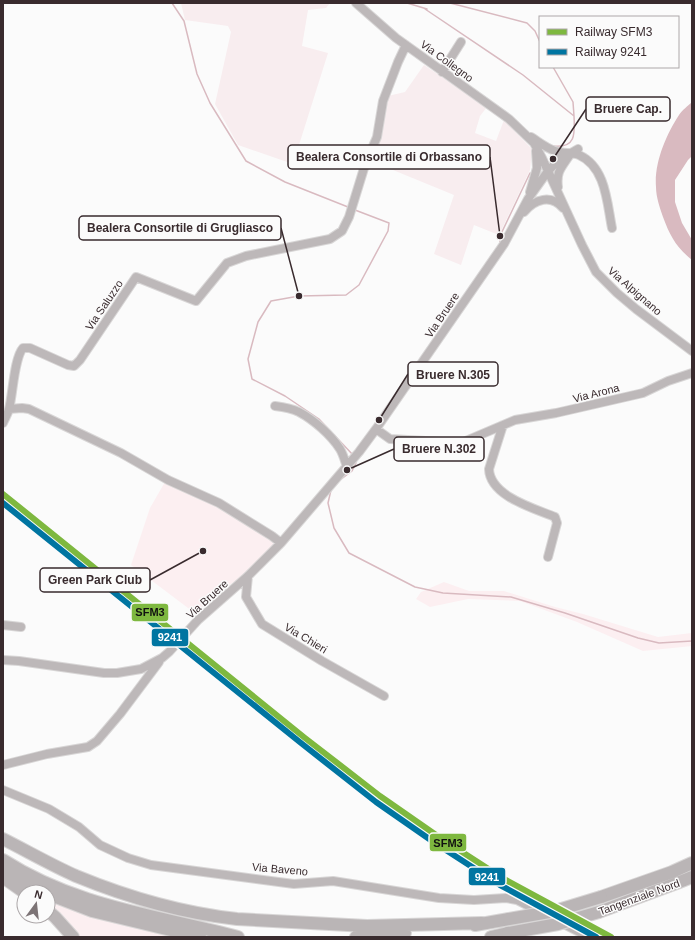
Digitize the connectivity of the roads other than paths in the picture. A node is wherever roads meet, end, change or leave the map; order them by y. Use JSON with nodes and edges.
{"nodes":[{"id":1,"x":356,"y":3,"type":"edge"},
{"id":2,"x":461,"y":42,"type":"dead end"},
{"id":3,"x":406,"y":45,"type":"junction"},
{"id":4,"x":442,"y":72,"type":"junction"},
{"id":5,"x":526,"y":135,"type":"junction"},
{"id":6,"x":534,"y":143,"type":"junction"},
{"id":7,"x":574,"y":151,"type":"junction"},
{"id":8,"x":548,"y":171,"type":"junction"},
{"id":9,"x":558,"y":194,"type":"junction"},
{"id":10,"x":528,"y":199,"type":"junction"},
{"id":11,"x":567,"y":214,"type":"junction"},
{"id":12,"x":517,"y":220,"type":"junction"},
{"id":13,"x":612,"y":228,"type":"dead end"},
{"id":14,"x":692,"y":351,"type":"edge"},
{"id":15,"x":692,"y":373,"type":"edge"},
{"id":16,"x":275,"y":406,"type":"dead end"},
{"id":17,"x":9,"y":409,"type":"junction"},
{"id":18,"x":3,"y":423,"type":"edge"},
{"id":19,"x":503,"y":425,"type":"junction"},
{"id":20,"x":376,"y":429,"type":"junction"},
{"id":21,"x":346,"y":466,"type":"junction"},
{"id":22,"x":281,"y":543,"type":"junction"},
{"id":23,"x":548,"y":557,"type":"dead end"},
{"id":24,"x":248,"y":576,"type":"junction"},
{"id":25,"x":3,"y":625,"type":"edge"},
{"id":26,"x":21,"y":627,"type":"dead end"},
{"id":27,"x":162,"y":658,"type":"junction"},
{"id":28,"x":3,"y":660,"type":"edge"},
{"id":29,"x":384,"y":696,"type":"dead end"},
{"id":30,"x":3,"y":765,"type":"edge"},
{"id":31,"x":3,"y":790,"type":"edge"},
{"id":32,"x":3,"y":839,"type":"edge"},
{"id":33,"x":3,"y":860,"type":"edge"},
{"id":34,"x":692,"y":863,"type":"edge"},
{"id":35,"x":3,"y":870,"type":"edge"},
{"id":36,"x":3,"y":877,"type":"edge"},
{"id":37,"x":692,"y":877,"type":"edge"},
{"id":38,"x":29,"y":884,"type":"edge"},
{"id":39,"x":16,"y":886,"type":"edge"},
{"id":40,"x":56,"y":897,"type":"edge"},
{"id":41,"x":56,"y":918,"type":"edge"},
{"id":42,"x":482,"y":923,"type":"junction"},
{"id":43,"x":73,"y":937,"type":"edge"},
{"id":44,"x":200,"y":937,"type":"edge"},
{"id":45,"x":238,"y":937,"type":"edge"},
{"id":46,"x":356,"y":937,"type":"edge"},
{"id":47,"x":491,"y":937,"type":"edge"},
{"id":48,"x":589,"y":937,"type":"edge"}],
"edges":[{"from":1,"to":3,"type":"street","name":"Via Collegno"},
{"from":2,"to":4,"type":"street"},
{"from":3,"to":4,"type":"street","name":"Via Collegno"},
{"from":3,"to":17,"type":"street","name":"Via Saluzzo"},
{"from":4,"to":5,"type":"street","name":"Via Collegno"},
{"from":5,"to":6,"type":"street","name":"Via Collegno"},
{"from":5,"to":7,"type":"street","name":"Via Collegno"},
{"from":6,"to":8,"type":"street","name":"Via Collegno"},
{"from":6,"to":10,"type":"street"},
{"from":7,"to":8,"type":"street"},
{"from":7,"to":9,"type":"street"},
{"from":7,"to":13,"type":"street","name":"Via Collegno"},
{"from":8,"to":9,"type":"street","name":"Via Alpignano"},
{"from":8,"to":10,"type":"street","name":"Via Bruere"},
{"from":9,"to":11,"type":"street","name":"Via Alpignano"},
{"from":10,"to":12,"type":"street","name":"Via Bruere"},
{"from":11,"to":12,"type":"street"},
{"from":11,"to":14,"type":"street","name":"Via Alpignano"},
{"from":12,"to":20,"type":"street","name":"Via Bruere"},
{"from":15,"to":19,"type":"street","name":"Via Arona"},
{"from":16,"to":21,"type":"street"},
{"from":17,"to":18,"type":"street"},
{"from":17,"to":22,"type":"street"},
{"from":19,"to":20,"type":"street","name":"Via Arona"},
{"from":19,"to":23,"type":"street"},
{"from":20,"to":21,"type":"street","name":"Via Bruere"},
{"from":21,"to":22,"type":"street","name":"Via Bruere"},
{"from":22,"to":24,"type":"street","name":"Via Bruere"},
{"from":24,"to":27,"type":"street","name":"Via Bruere"},
{"from":24,"to":29,"type":"street","name":"Via Chieri"},
{"from":25,"to":26,"type":"street"},
{"from":27,"to":28,"type":"street","name":"Via Bruere"},
{"from":27,"to":30,"type":"street"},
{"from":31,"to":48,"type":"street","name":"Via Baveno"},
{"from":32,"to":42,"type":"highway"},
{"from":33,"to":45,"type":"highway"},
{"from":34,"to":42,"type":"highway","name":"Tangenziale Nord","bridge":true},
{"from":35,"to":38,"type":"highway"},
{"from":36,"to":39,"type":"highway"},
{"from":37,"to":47,"type":"highway","name":"Tangenziale Nord","bridge":true},
{"from":40,"to":44,"type":"highway"},
{"from":41,"to":43,"type":"highway"},
{"from":42,"to":46,"type":"highway"}]}
